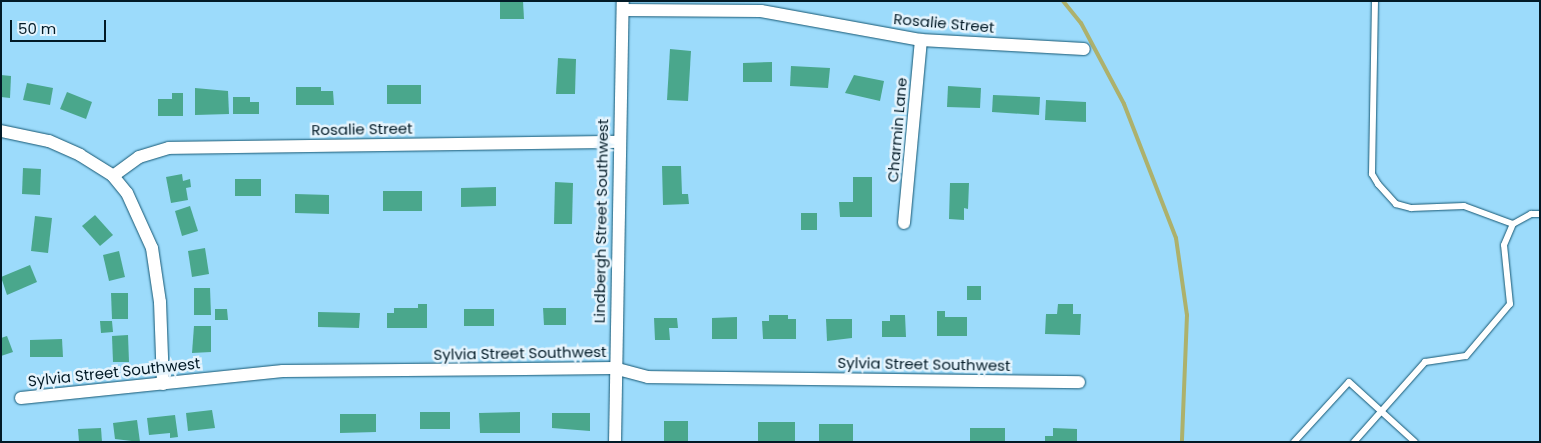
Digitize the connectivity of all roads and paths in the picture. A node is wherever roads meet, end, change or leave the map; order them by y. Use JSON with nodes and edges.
{"nodes":[{"id":1,"x":1375,"y":1,"type":"edge"},
{"id":2,"x":623,"y":6,"type":"edge"},
{"id":3,"x":921,"y":40,"type":"junction"},
{"id":4,"x":1084,"y":49,"type":"dead end"},
{"id":5,"x":1,"y":131,"type":"edge"},
{"id":6,"x":618,"y":142,"type":"junction"},
{"id":7,"x":113,"y":176,"type":"junction"},
{"id":8,"x":1540,"y":214,"type":"edge"},
{"id":9,"x":904,"y":223,"type":"dead end"},
{"id":10,"x":1513,"y":224,"type":"junction"},
{"id":11,"x":614,"y":368,"type":"junction"},
{"id":12,"x":1079,"y":382,"type":"dead end"},
{"id":13,"x":163,"y":384,"type":"junction"},
{"id":14,"x":21,"y":398,"type":"dead end"},
{"id":15,"x":1382,"y":412,"type":"junction"},
{"id":16,"x":1411,"y":440,"type":"edge"},
{"id":17,"x":615,"y":442,"type":"edge"},
{"id":18,"x":1294,"y":442,"type":"edge"},
{"id":19,"x":1354,"y":442,"type":"edge"}],
"edges":[{"from":1,"to":10,"type":"lane"},
{"from":2,"to":3,"type":"street","name":"Rosalie Street"},
{"from":2,"to":6,"type":"street","name":"Lindbergh Street Southwest"},
{"from":3,"to":4,"type":"street","name":"Rosalie Street"},
{"from":3,"to":9,"type":"street","name":"Charmin Lane"},
{"from":5,"to":7,"type":"street"},
{"from":6,"to":7,"type":"street","name":"Rosalie Street"},
{"from":6,"to":11,"type":"street","name":"Lindbergh Street Southwest"},
{"from":7,"to":13,"type":"street"},
{"from":8,"to":10,"type":"lane"},
{"from":10,"to":15,"type":"lane"},
{"from":11,"to":12,"type":"street","name":"Sylvia Street Southwest"},
{"from":11,"to":13,"type":"street","name":"Sylvia Street Southwest"},
{"from":11,"to":17,"type":"street","name":"Lindbergh Street Southwest"},
{"from":13,"to":14,"type":"street","name":"Sylvia Street Southwest"},
{"from":15,"to":16,"type":"lane"},
{"from":15,"to":18,"type":"lane"},
{"from":15,"to":19,"type":"lane"}]}
